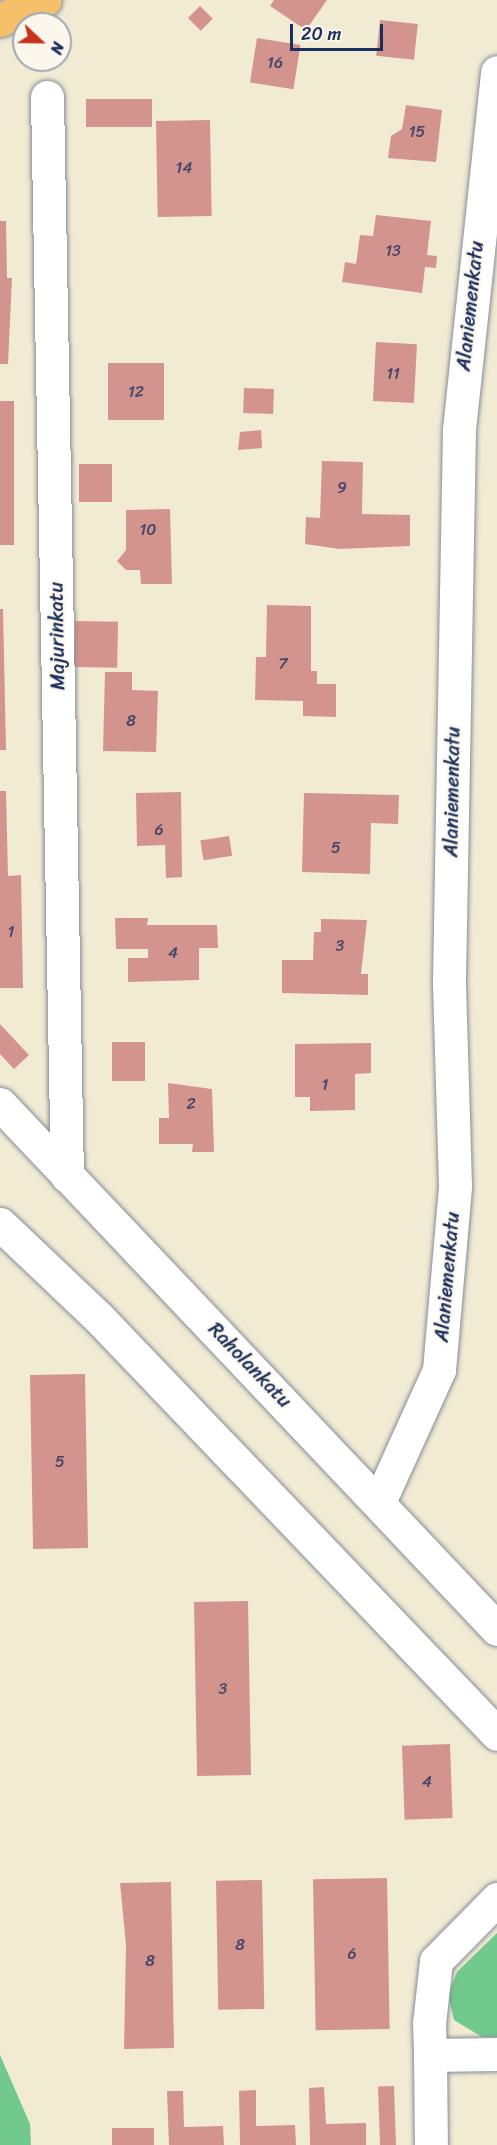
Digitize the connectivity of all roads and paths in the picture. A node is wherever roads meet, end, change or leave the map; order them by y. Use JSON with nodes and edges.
{"nodes":[{"id":1,"x":45,"y":0,"type":"edge"},
{"id":2,"x":0,"y":20,"type":"edge"},
{"id":3,"x":497,"y":72,"type":"edge"},
{"id":4,"x":47,"y":97,"type":"dead end"},
{"id":5,"x":0,"y":1104,"type":"edge"},
{"id":6,"x":67,"y":1176,"type":"junction"},
{"id":7,"x":0,"y":1224,"type":"edge"},
{"id":8,"x":380,"y":1500,"type":"junction"},
{"id":9,"x":497,"y":1629,"type":"edge"},
{"id":10,"x":497,"y":1734,"type":"edge"},
{"id":11,"x":497,"y":1899,"type":"edge"},
{"id":12,"x":497,"y":2054,"type":"edge"},
{"id":13,"x":430,"y":2055,"type":"junction"},
{"id":14,"x":431,"y":2145,"type":"edge"}],
"edges":[{"from":1,"to":2,"type":"highway"},
{"from":3,"to":8,"type":"street","name":"Alaniemenkatu"},
{"from":4,"to":6,"type":"street","name":"Majurinkatu"},
{"from":5,"to":6,"type":"street","name":"Raholankatu"},
{"from":6,"to":8,"type":"street","name":"Raholankatu"},
{"from":7,"to":10,"type":"street"},
{"from":8,"to":9,"type":"street","name":"Raholankatu"},
{"from":11,"to":13,"type":"street"},
{"from":12,"to":13,"type":"street"},
{"from":13,"to":14,"type":"street"}]}
